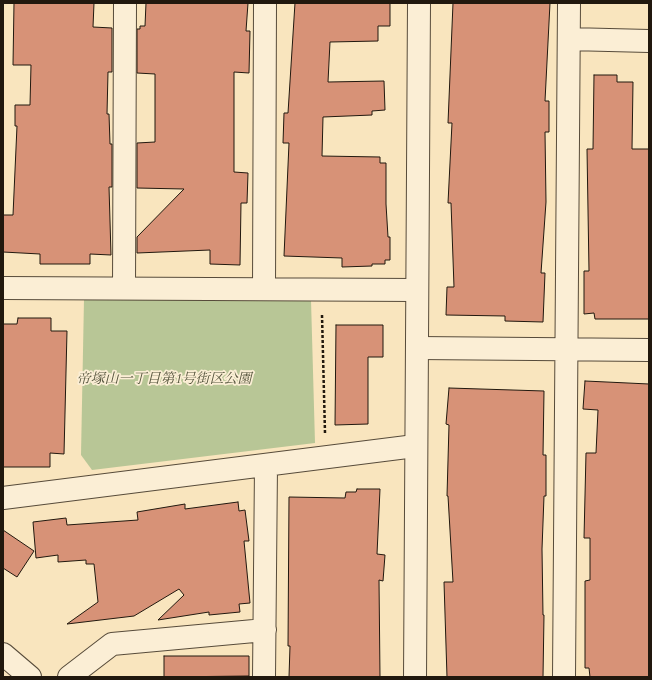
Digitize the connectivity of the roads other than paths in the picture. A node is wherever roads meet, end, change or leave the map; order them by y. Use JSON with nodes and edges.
{"nodes":[{"id":1,"x":125,"y":3,"type":"edge"},
{"id":2,"x":265,"y":3,"type":"edge"},
{"id":3,"x":419,"y":3,"type":"edge"},
{"id":4,"x":569,"y":3,"type":"edge"},
{"id":5,"x":568,"y":40,"type":"junction"},
{"id":6,"x":649,"y":41,"type":"edge"},
{"id":7,"x":3,"y":288,"type":"edge"},
{"id":8,"x":124,"y":288,"type":"junction"},
{"id":9,"x":264,"y":289,"type":"junction"},
{"id":10,"x":416,"y":290,"type":"junction"},
{"id":11,"x":418,"y":348,"type":"junction"},
{"id":12,"x":567,"y":349,"type":"junction"},
{"id":13,"x":649,"y":350,"type":"edge"},
{"id":14,"x":415,"y":446,"type":"junction"},
{"id":15,"x":266,"y":466,"type":"junction"},
{"id":16,"x":3,"y":498,"type":"edge"},
{"id":17,"x":265,"y":630,"type":"junction"},
{"id":18,"x":3,"y":654,"type":"edge"},
{"id":19,"x":30,"y":677,"type":"edge"},
{"id":20,"x":69,"y":677,"type":"edge"},
{"id":21,"x":264,"y":677,"type":"edge"},
{"id":22,"x":415,"y":677,"type":"edge"},
{"id":23,"x":564,"y":677,"type":"edge"}],
"edges":[{"from":1,"to":8,"type":"street"},
{"from":2,"to":9,"type":"street"},
{"from":3,"to":10,"type":"street"},
{"from":4,"to":5,"type":"street"},
{"from":5,"to":6,"type":"street"},
{"from":5,"to":12,"type":"street"},
{"from":7,"to":8,"type":"street"},
{"from":8,"to":9,"type":"street"},
{"from":9,"to":10,"type":"street"},
{"from":10,"to":11,"type":"street"},
{"from":11,"to":12,"type":"street"},
{"from":11,"to":14,"type":"street"},
{"from":12,"to":13,"type":"street"},
{"from":12,"to":23,"type":"street"},
{"from":14,"to":15,"type":"street"},
{"from":14,"to":22,"type":"street"},
{"from":15,"to":16,"type":"street"},
{"from":15,"to":17,"type":"street"},
{"from":17,"to":20,"type":"street"},
{"from":17,"to":21,"type":"street"},
{"from":18,"to":19,"type":"street"}]}
